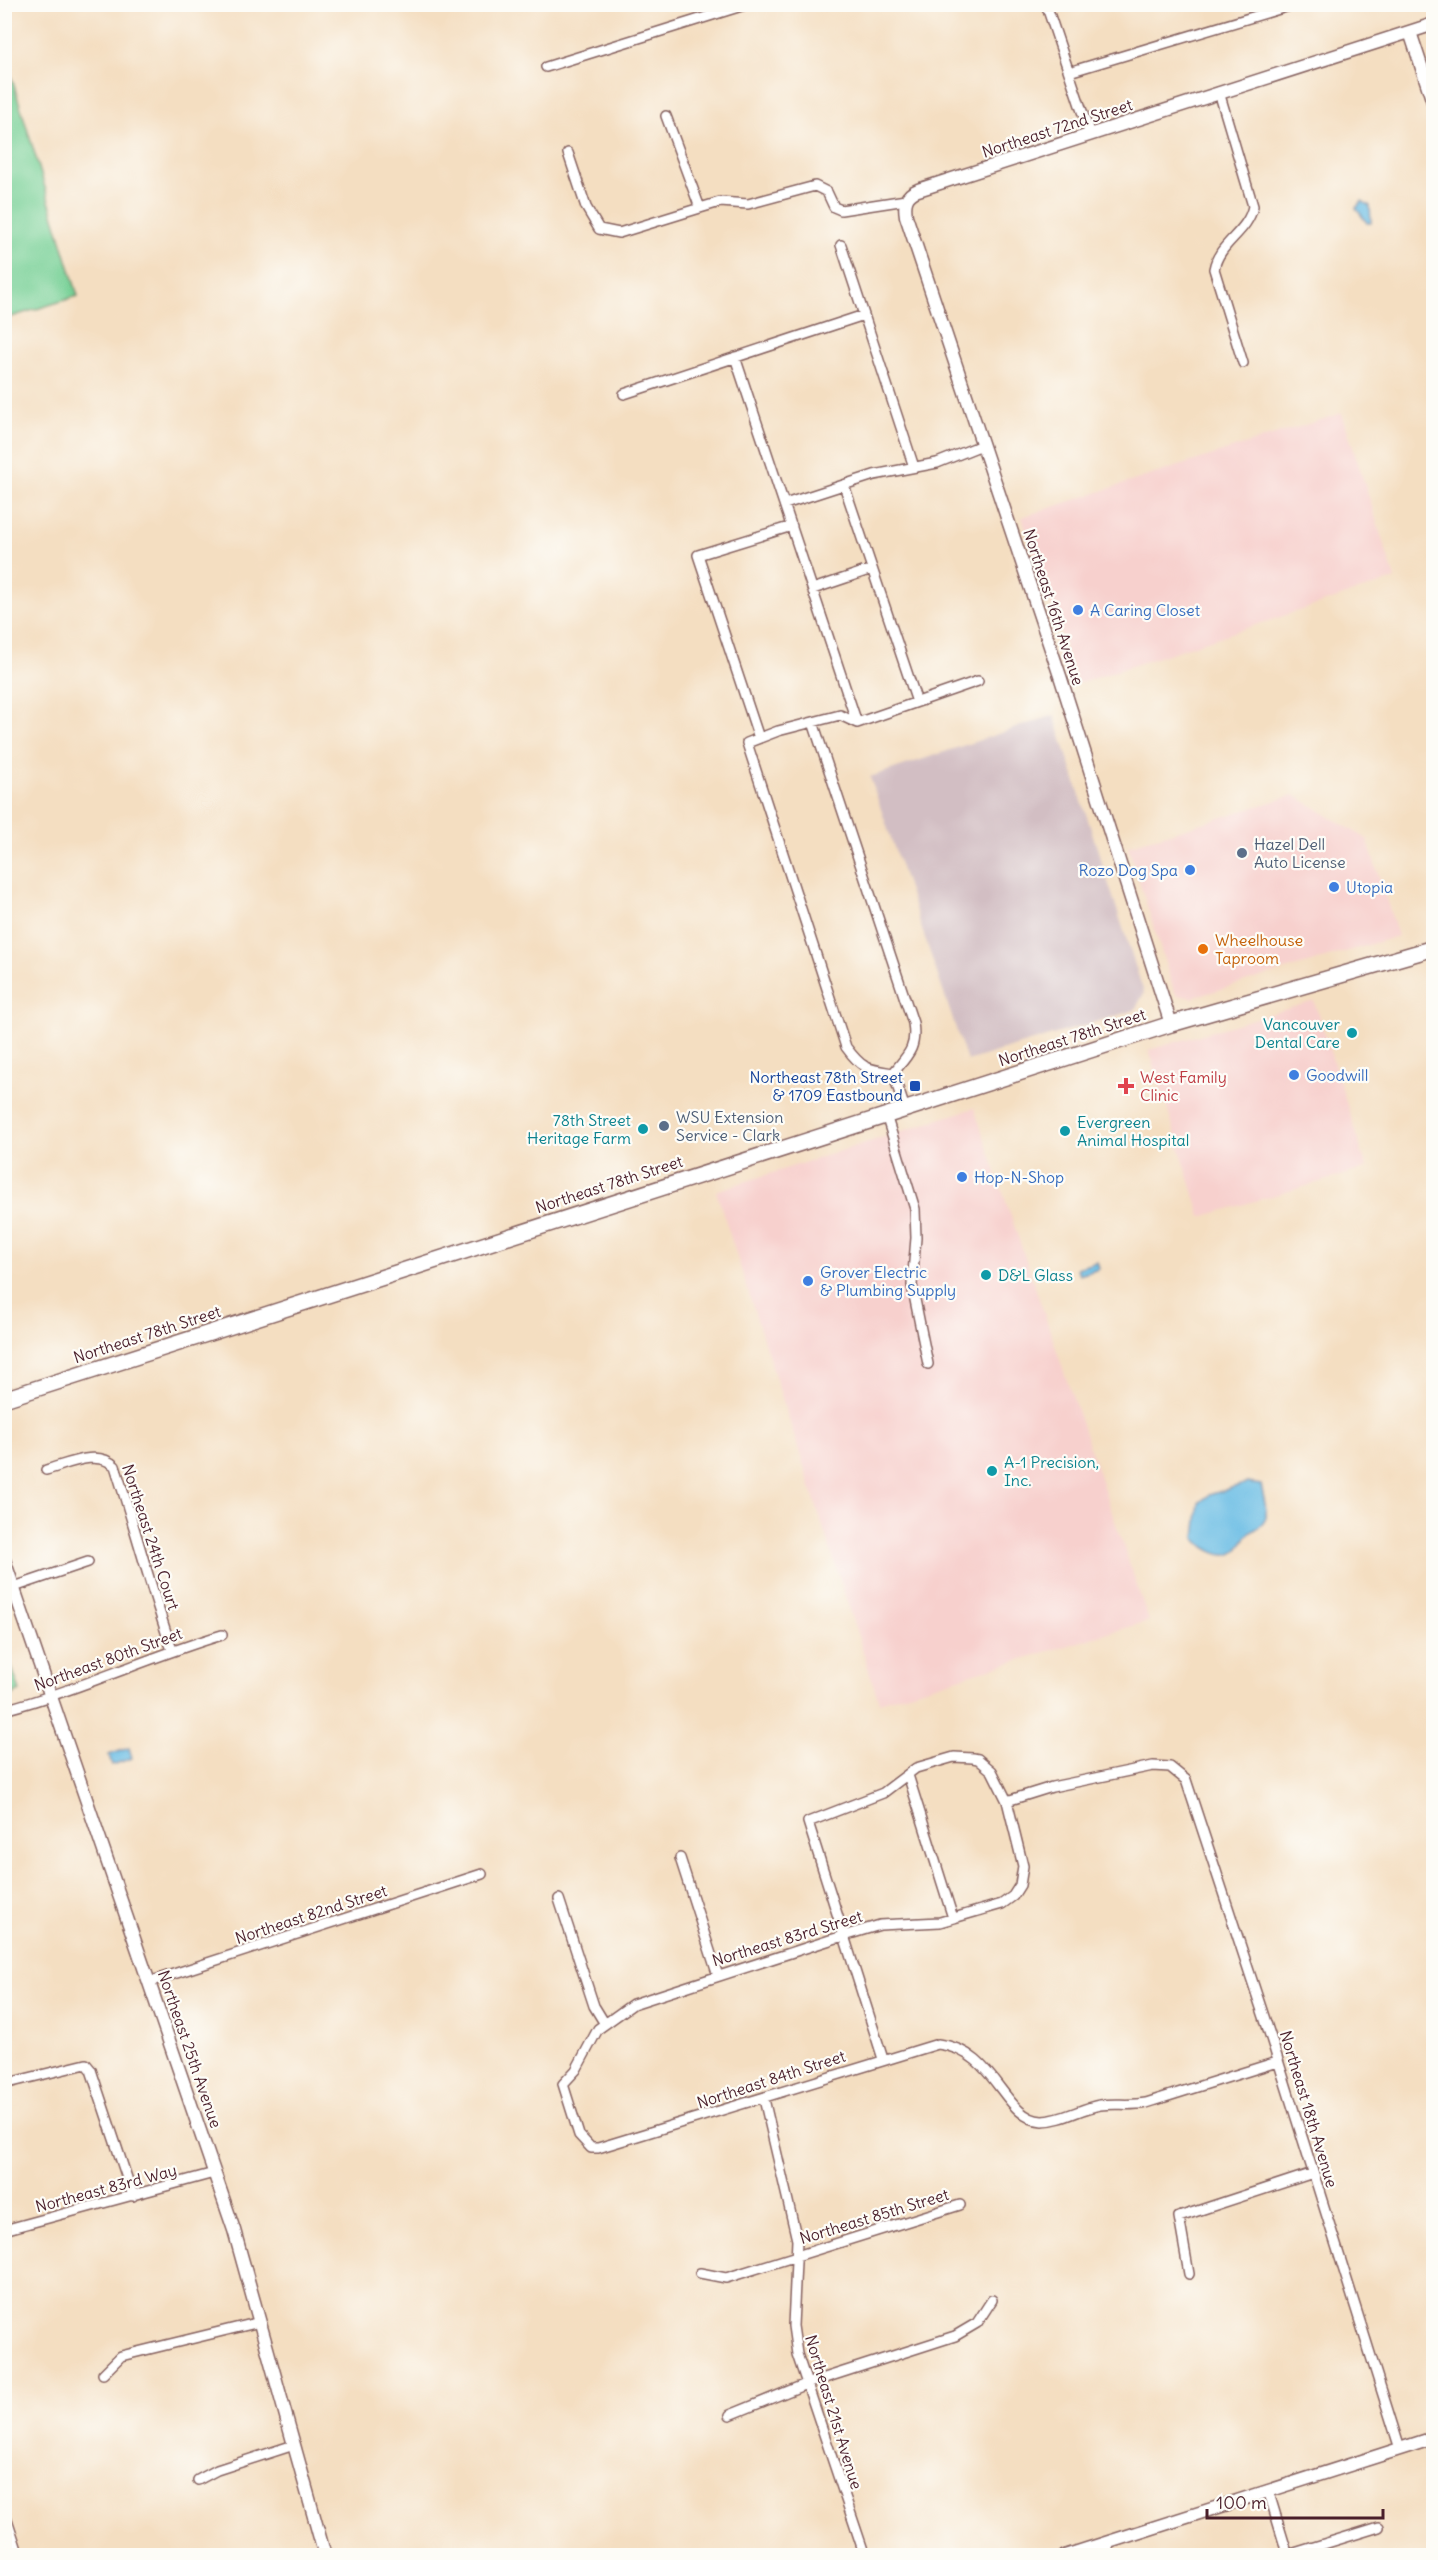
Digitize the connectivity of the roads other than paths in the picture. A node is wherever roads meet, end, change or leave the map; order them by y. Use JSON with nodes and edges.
{"nodes":[{"id":1,"x":748,"y":4,"type":"edge"},
{"id":2,"x":1046,"y":4,"type":"edge"},
{"id":3,"x":1296,"y":4,"type":"edge"},
{"id":4,"x":1434,"y":24,"type":"edge"},
{"id":5,"x":1410,"y":32,"type":"junction"},
{"id":6,"x":546,"y":67,"type":"dead end"},
{"id":7,"x":1069,"y":72,"type":"junction"},
{"id":8,"x":1219,"y":92,"type":"junction"},
{"id":9,"x":1434,"y":105,"type":"edge"},
{"id":10,"x":666,"y":116,"type":"dead end"},
{"id":11,"x":1090,"y":135,"type":"junction"},
{"id":12,"x":568,"y":153,"type":"dead end"},
{"id":13,"x":906,"y":200,"type":"junction"},
{"id":14,"x":700,"y":208,"type":"junction"},
{"id":15,"x":841,"y":245,"type":"dead end"},
{"id":16,"x":864,"y":315,"type":"junction"},
{"id":17,"x":735,"y":357,"type":"junction"},
{"id":18,"x":1243,"y":363,"type":"dead end"},
{"id":19,"x":624,"y":394,"type":"dead end"},
{"id":20,"x":982,"y":445,"type":"junction"},
{"id":21,"x":914,"y":467,"type":"junction"},
{"id":22,"x":844,"y":485,"type":"junction"},
{"id":23,"x":785,"y":504,"type":"junction"},
{"id":24,"x":792,"y":526,"type":"junction"},
{"id":25,"x":872,"y":569,"type":"junction"},
{"id":26,"x":813,"y":589,"type":"junction"},
{"id":27,"x":978,"y":681,"type":"dead end"},
{"id":28,"x":917,"y":702,"type":"junction"},
{"id":29,"x":813,"y":722,"type":"junction"},
{"id":30,"x":857,"y":723,"type":"junction"},
{"id":31,"x":759,"y":738,"type":"junction"},
{"id":32,"x":1434,"y":948,"type":"edge"},
{"id":33,"x":1171,"y":1024,"type":"junction"},
{"id":34,"x":893,"y":1073,"type":"junction"},
{"id":35,"x":905,"y":1109,"type":"junction"},
{"id":36,"x":886,"y":1115,"type":"junction"},
{"id":37,"x":928,"y":1364,"type":"dead end"},
{"id":38,"x":4,"y":1399,"type":"edge"},
{"id":39,"x":46,"y":1470,"type":"dead end"},
{"id":40,"x":4,"y":1560,"type":"edge"},
{"id":41,"x":88,"y":1562,"type":"dead end"},
{"id":42,"x":14,"y":1587,"type":"junction"},
{"id":43,"x":222,"y":1635,"type":"dead end"},
{"id":44,"x":172,"y":1650,"type":"junction"},
{"id":45,"x":52,"y":1697,"type":"junction"},
{"id":46,"x":4,"y":1710,"type":"edge"},
{"id":47,"x":908,"y":1775,"type":"junction"},
{"id":48,"x":1007,"y":1802,"type":"junction"},
{"id":49,"x":680,"y":1858,"type":"dead end"},
{"id":50,"x":482,"y":1874,"type":"dead end"},
{"id":51,"x":559,"y":1899,"type":"dead end"},
{"id":52,"x":953,"y":1918,"type":"junction"},
{"id":53,"x":842,"y":1936,"type":"junction"},
{"id":54,"x":718,"y":1976,"type":"junction"},
{"id":55,"x":149,"y":1982,"type":"junction"},
{"id":56,"x":604,"y":2024,"type":"junction"},
{"id":57,"x":883,"y":2059,"type":"junction"},
{"id":58,"x":1277,"y":2062,"type":"junction"},
{"id":59,"x":4,"y":2084,"type":"edge"},
{"id":60,"x":764,"y":2099,"type":"junction"},
{"id":61,"x":598,"y":2148,"type":"joint"},
{"id":62,"x":214,"y":2173,"type":"junction"},
{"id":63,"x":1314,"y":2173,"type":"junction"},
{"id":64,"x":133,"y":2196,"type":"junction"},
{"id":65,"x":960,"y":2205,"type":"dead end"},
{"id":66,"x":4,"y":2230,"type":"edge"},
{"id":67,"x":796,"y":2256,"type":"junction"},
{"id":68,"x":700,"y":2273,"type":"dead end"},
{"id":69,"x":1190,"y":2274,"type":"dead end"},
{"id":70,"x":992,"y":2300,"type":"dead end"},
{"id":71,"x":260,"y":2322,"type":"junction"},
{"id":72,"x":103,"y":2374,"type":"dead end"},
{"id":73,"x":806,"y":2384,"type":"junction"},
{"id":74,"x":730,"y":2415,"type":"dead end"},
{"id":75,"x":1434,"y":2438,"type":"edge"},
{"id":76,"x":294,"y":2445,"type":"junction"},
{"id":77,"x":1400,"y":2449,"type":"junction"},
{"id":78,"x":198,"y":2480,"type":"dead end"},
{"id":79,"x":1268,"y":2490,"type":"junction"},
{"id":80,"x":4,"y":2510,"type":"edge"},
{"id":81,"x":1379,"y":2527,"type":"dead end"},
{"id":82,"x":1106,"y":2542,"type":"junction"},
{"id":83,"x":1288,"y":2555,"type":"edge"},
{"id":84,"x":19,"y":2556,"type":"edge"},
{"id":85,"x":325,"y":2556,"type":"edge"},
{"id":86,"x":865,"y":2556,"type":"edge"},
{"id":87,"x":1065,"y":2556,"type":"edge"},
{"id":88,"x":1110,"y":2556,"type":"edge"}],
"edges":[{"from":1,"to":6,"type":"street"},
{"from":2,"to":7,"type":"street"},
{"from":3,"to":7,"type":"street"},
{"from":4,"to":5,"type":"street","name":"Northeast 72nd Street"},
{"from":5,"to":8,"type":"street","name":"Northeast 72nd Street"},
{"from":5,"to":9,"type":"street"},
{"from":7,"to":11,"type":"street"},
{"from":8,"to":11,"type":"street","name":"Northeast 72nd Street"},
{"from":8,"to":18,"type":"street"},
{"from":10,"to":14,"type":"street"},
{"from":11,"to":13,"type":"street","name":"Northeast 72nd Street"},
{"from":12,"to":14,"type":"street"},
{"from":13,"to":14,"type":"street","name":"Northeast 72nd Street"},
{"from":13,"to":20,"type":"street","name":"Northeast 16th Avenue"},
{"from":15,"to":16,"type":"street"},
{"from":16,"to":17,"type":"street"},
{"from":16,"to":21,"type":"street"},
{"from":17,"to":19,"type":"street"},
{"from":17,"to":23,"type":"street"},
{"from":20,"to":21,"type":"street"},
{"from":20,"to":33,"type":"street","name":"Northeast 16th Avenue"},
{"from":21,"to":22,"type":"street"},
{"from":22,"to":23,"type":"street"},
{"from":22,"to":25,"type":"street"},
{"from":23,"to":24,"type":"street"},
{"from":24,"to":26,"type":"street"},
{"from":24,"to":31,"type":"street"},
{"from":25,"to":26,"type":"street"},
{"from":25,"to":28,"type":"street"},
{"from":26,"to":30,"type":"street"},
{"from":27,"to":28,"type":"street"},
{"from":28,"to":30,"type":"street"},
{"from":29,"to":30,"type":"street"},
{"from":29,"to":31,"type":"street"},
{"from":29,"to":34,"type":"street"},
{"from":31,"to":34,"type":"street"},
{"from":32,"to":33,"type":"main road","name":"Northeast 78th Street"},
{"from":33,"to":35,"type":"main road","name":"Northeast 78th Street"},
{"from":34,"to":35,"type":"street"},
{"from":35,"to":36,"type":"main road","name":"Northeast 78th Street"},
{"from":36,"to":37,"type":"street"},
{"from":36,"to":38,"type":"main road","name":"Northeast 78th Street"},
{"from":39,"to":44,"type":"street","name":"Northeast 24th Court"},
{"from":40,"to":42,"type":"street","name":"Northeast 25th Avenue"},
{"from":41,"to":42,"type":"street"},
{"from":42,"to":45,"type":"street","name":"Northeast 25th Avenue"},
{"from":43,"to":44,"type":"street","name":"Northeast 80th Street"},
{"from":44,"to":45,"type":"street","name":"Northeast 80th Street"},
{"from":45,"to":46,"type":"street","name":"Northeast 80th Street"},
{"from":45,"to":55,"type":"street","name":"Northeast 25th Avenue"},
{"from":47,"to":48,"type":"street"},
{"from":47,"to":52,"type":"street"},
{"from":47,"to":53,"type":"street"},
{"from":48,"to":52,"type":"street","name":"Northeast 83rd Street"},
{"from":48,"to":58,"type":"street","name":"Northeast 18th Avenue"},
{"from":49,"to":54,"type":"street"},
{"from":50,"to":55,"type":"street","name":"Northeast 82nd Street"},
{"from":51,"to":56,"type":"street"},
{"from":52,"to":53,"type":"street","name":"Northeast 83rd Street"},
{"from":53,"to":54,"type":"street","name":"Northeast 83rd Street"},
{"from":53,"to":57,"type":"street"},
{"from":54,"to":56,"type":"street","name":"Northeast 83rd Street"},
{"from":55,"to":62,"type":"street","name":"Northeast 25th Avenue"},
{"from":56,"to":61,"type":"street","name":"Northeast 83rd Street"},
{"from":57,"to":58,"type":"street","name":"Northeast 84th Street"},
{"from":57,"to":60,"type":"street","name":"Northeast 84th Street"},
{"from":58,"to":63,"type":"street","name":"Northeast 18th Avenue"},
{"from":59,"to":64,"type":"street"},
{"from":60,"to":61,"type":"street","name":"Northeast 84th Street"},
{"from":60,"to":67,"type":"street","name":"Northeast 21st Avenue"},
{"from":62,"to":64,"type":"street","name":"Northeast 83rd Way"},
{"from":62,"to":71,"type":"street","name":"Northeast 25th Avenue"},
{"from":63,"to":69,"type":"street"},
{"from":63,"to":77,"type":"street","name":"Northeast 18th Avenue"},
{"from":64,"to":66,"type":"street","name":"Northeast 83rd Way"},
{"from":65,"to":67,"type":"street","name":"Northeast 85th Street"},
{"from":67,"to":68,"type":"street","name":"Northeast 85th Street"},
{"from":67,"to":73,"type":"street","name":"Northeast 21st Avenue"},
{"from":70,"to":73,"type":"street"},
{"from":71,"to":72,"type":"street"},
{"from":71,"to":76,"type":"street","name":"Northeast 25th Avenue"},
{"from":73,"to":74,"type":"street"},
{"from":73,"to":86,"type":"street","name":"Northeast 21st Avenue"},
{"from":75,"to":77,"type":"street"},
{"from":76,"to":78,"type":"street"},
{"from":76,"to":85,"type":"street","name":"Northeast 25th Avenue"},
{"from":77,"to":79,"type":"street"},
{"from":79,"to":82,"type":"street"},
{"from":79,"to":83,"type":"street"},
{"from":80,"to":84,"type":"street"},
{"from":81,"to":83,"type":"street"},
{"from":82,"to":87,"type":"street"},
{"from":82,"to":88,"type":"street"}]}
